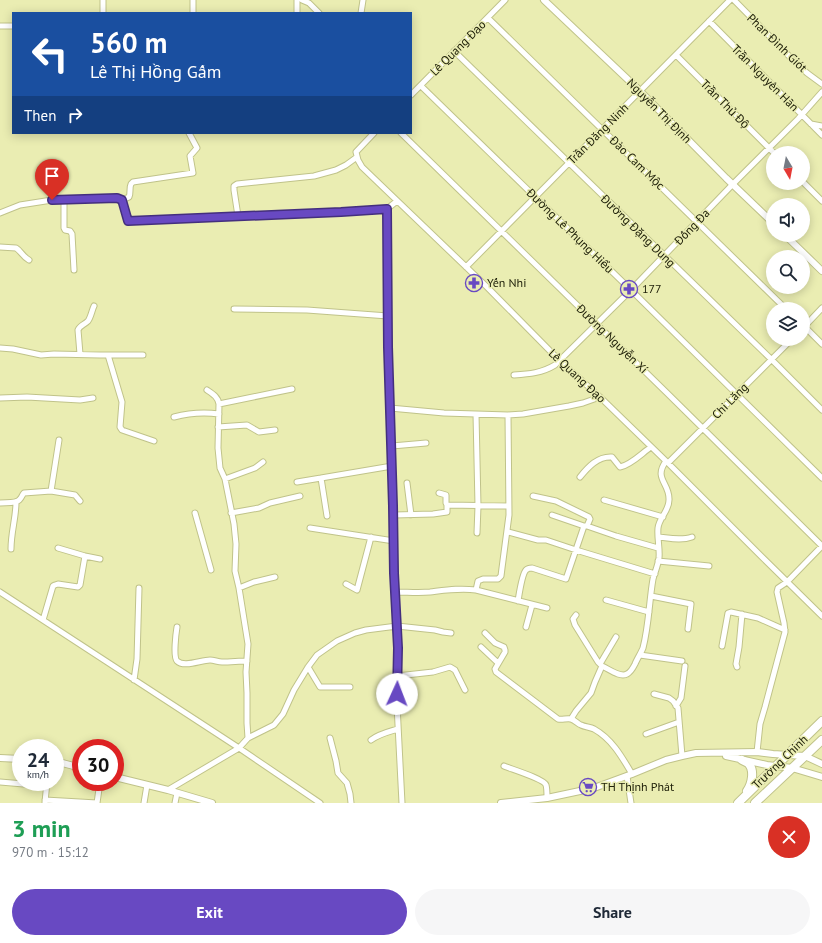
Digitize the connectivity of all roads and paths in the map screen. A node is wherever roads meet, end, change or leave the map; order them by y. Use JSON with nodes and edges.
{"nodes":[{"id":1,"x":103,"y":0,"type":"edge"},
{"id":2,"x":193,"y":0,"type":"edge"},
{"id":3,"x":297,"y":0,"type":"edge"},
{"id":4,"x":302,"y":0,"type":"edge"},
{"id":5,"x":363,"y":0,"type":"edge"},
{"id":6,"x":505,"y":0,"type":"edge"},
{"id":7,"x":544,"y":0,"type":"edge"},
{"id":8,"x":730,"y":0,"type":"edge"},
{"id":9,"x":734,"y":0,"type":"edge"},
{"id":10,"x":104,"y":12,"type":"edge"},
{"id":11,"x":192,"y":12,"type":"edge"},
{"id":12,"x":297,"y":12,"type":"edge"},
{"id":13,"x":318,"y":12,"type":"edge"},
{"id":14,"x":361,"y":12,"type":"edge"},
{"id":15,"x":488,"y":18,"type":"junction"},
{"id":16,"x":709,"y":21,"type":"junction"},
{"id":17,"x":0,"y":26,"type":"edge"},
{"id":18,"x":12,"y":26,"type":"edge"},
{"id":19,"x":454,"y":51,"type":"junction"},
{"id":20,"x":676,"y":55,"type":"junction"},
{"id":21,"x":822,"y":82,"type":"edge"},
{"id":22,"x":421,"y":86,"type":"junction"},
{"id":23,"x":640,"y":91,"type":"junction"},
{"id":24,"x":822,"y":92,"type":"edge"},
{"id":25,"x":412,"y":95,"type":"edge"},
{"id":26,"x":802,"y":115,"type":"junction"},
{"id":27,"x":810,"y":124,"type":"junction"},
{"id":28,"x":822,"y":126,"type":"edge"},
{"id":29,"x":603,"y":129,"type":"junction"},
{"id":30,"x":189,"y":134,"type":"edge"},
{"id":31,"x":373,"y":134,"type":"edge"},
{"id":32,"x":402,"y":134,"type":"edge"},
{"id":33,"x":822,"y":135,"type":"edge"},
{"id":34,"x":767,"y":146,"type":"edge"},
{"id":35,"x":771,"y":146,"type":"edge"},
{"id":36,"x":766,"y":151,"type":"edge"},
{"id":37,"x":357,"y":157,"type":"junction"},
{"id":38,"x":569,"y":163,"type":"junction"},
{"id":39,"x":733,"y":184,"type":"junction"},
{"id":40,"x":810,"y":189,"type":"edge"},
{"id":41,"x":535,"y":197,"type":"junction"},
{"id":42,"x":64,"y":200,"type":"junction"},
{"id":43,"x":122,"y":200,"type":"junction"},
{"id":44,"x":397,"y":201,"type":"junction"},
{"id":45,"x":822,"y":201,"type":"edge"},
{"id":46,"x":387,"y":209,"type":"junction"},
{"id":47,"x":0,"y":213,"type":"edge"},
{"id":48,"x":238,"y":216,"type":"junction"},
{"id":49,"x":766,"y":216,"type":"edge"},
{"id":50,"x":698,"y":222,"type":"junction"},
{"id":51,"x":501,"y":231,"type":"junction"},
{"id":52,"x":793,"y":242,"type":"edge"},
{"id":53,"x":0,"y":247,"type":"edge"},
{"id":54,"x":664,"y":256,"type":"junction"},
{"id":55,"x":29,"y":260,"type":"dead end"},
{"id":56,"x":466,"y":267,"type":"junction"},
{"id":57,"x":74,"y":270,"type":"dead end"},
{"id":58,"x":822,"y":271,"type":"edge"},
{"id":59,"x":632,"y":290,"type":"junction"},
{"id":60,"x":779,"y":302,"type":"edge"},
{"id":61,"x":94,"y":306,"type":"dead end"},
{"id":62,"x":822,"y":308,"type":"edge"},
{"id":63,"x":234,"y":309,"type":"dead end"},
{"id":64,"x":388,"y":316,"type":"junction"},
{"id":65,"x":810,"y":320,"type":"edge"},
{"id":66,"x":597,"y":324,"type":"junction"},
{"id":67,"x":810,"y":332,"type":"edge"},
{"id":68,"x":822,"y":344,"type":"edge"},
{"id":69,"x":785,"y":346,"type":"edge"},
{"id":70,"x":0,"y":348,"type":"edge"},
{"id":71,"x":80,"y":354,"type":"junction"},
{"id":72,"x":143,"y":355,"type":"dead end"},
{"id":73,"x":108,"y":356,"type":"junction"},
{"id":74,"x":559,"y":360,"type":"junction"},
{"id":75,"x":772,"y":360,"type":"junction"},
{"id":76,"x":514,"y":375,"type":"dead end"},
{"id":77,"x":207,"y":390,"type":"dead end"},
{"id":78,"x":292,"y":390,"type":"dead end"},
{"id":79,"x":737,"y":394,"type":"junction"},
{"id":80,"x":600,"y":397,"type":"junction"},
{"id":81,"x":0,"y":398,"type":"edge"},
{"id":82,"x":93,"y":398,"type":"dead end"},
{"id":83,"x":219,"y":404,"type":"junction"},
{"id":84,"x":390,"y":408,"type":"junction"},
{"id":85,"x":822,"y":410,"type":"edge"},
{"id":86,"x":219,"y":414,"type":"junction"},
{"id":87,"x":476,"y":414,"type":"junction"},
{"id":88,"x":508,"y":415,"type":"junction"},
{"id":89,"x":174,"y":417,"type":"dead end"},
{"id":90,"x":218,"y":427,"type":"junction"},
{"id":91,"x":704,"y":428,"type":"junction"},
{"id":92,"x":275,"y":430,"type":"dead end"},
{"id":93,"x":59,"y":440,"type":"dead end"},
{"id":94,"x":154,"y":441,"type":"dead end"},
{"id":95,"x":426,"y":443,"type":"dead end"},
{"id":96,"x":392,"y":446,"type":"junction"},
{"id":97,"x":651,"y":446,"type":"junction"},
{"id":98,"x":263,"y":462,"type":"dead end"},
{"id":99,"x":667,"y":462,"type":"junction"},
{"id":100,"x":392,"y":466,"type":"junction"},
{"id":101,"x":580,"y":477,"type":"dead end"},
{"id":102,"x":321,"y":478,"type":"junction"},
{"id":103,"x":822,"y":478,"type":"edge"},
{"id":104,"x":225,"y":479,"type":"junction"},
{"id":105,"x":297,"y":482,"type":"dead end"},
{"id":106,"x":407,"y":483,"type":"dead end"},
{"id":107,"x":51,"y":491,"type":"junction"},
{"id":108,"x":439,"y":493,"type":"dead end"},
{"id":109,"x":300,"y":496,"type":"dead end"},
{"id":110,"x":533,"y":496,"type":"dead end"},
{"id":111,"x":604,"y":500,"type":"dead end"},
{"id":112,"x":80,"y":501,"type":"dead end"},
{"id":113,"x":16,"y":502,"type":"junction"},
{"id":114,"x":0,"y":503,"type":"edge"},
{"id":115,"x":447,"y":505,"type":"junction"},
{"id":116,"x":478,"y":506,"type":"junction"},
{"id":117,"x":510,"y":506,"type":"junction"},
{"id":118,"x":194,"y":513,"type":"dead end"},
{"id":119,"x":232,"y":513,"type":"junction"},
{"id":120,"x":394,"y":515,"type":"junction"},
{"id":121,"x":411,"y":515,"type":"junction"},
{"id":122,"x":552,"y":515,"type":"dead end"},
{"id":123,"x":327,"y":516,"type":"dead end"},
{"id":124,"x":663,"y":517,"type":"junction"},
{"id":125,"x":585,"y":526,"type":"junction"},
{"id":126,"x":310,"y":528,"type":"dead end"},
{"id":127,"x":508,"y":532,"type":"junction"},
{"id":128,"x":477,"y":533,"type":"dead end"},
{"id":129,"x":371,"y":537,"type":"junction"},
{"id":130,"x":658,"y":537,"type":"junction"},
{"id":131,"x":692,"y":538,"type":"dead end"},
{"id":132,"x":394,"y":541,"type":"junction"},
{"id":133,"x":822,"y":546,"type":"edge"},
{"id":134,"x":58,"y":548,"type":"dead end"},
{"id":135,"x":658,"y":548,"type":"junction"},
{"id":136,"x":11,"y":549,"type":"dead end"},
{"id":137,"x":576,"y":550,"type":"junction"},
{"id":138,"x":85,"y":556,"type":"junction"},
{"id":139,"x":100,"y":559,"type":"dead end"},
{"id":140,"x":658,"y":561,"type":"junction"},
{"id":141,"x":709,"y":566,"type":"dead end"},
{"id":142,"x":211,"y":570,"type":"dead end"},
{"id":143,"x":655,"y":574,"type":"junction"},
{"id":144,"x":275,"y":577,"type":"dead end"},
{"id":145,"x":787,"y":582,"type":"junction"},
{"id":146,"x":346,"y":584,"type":"dead end"},
{"id":147,"x":139,"y":588,"type":"dead end"},
{"id":148,"x":239,"y":588,"type":"junction"},
{"id":149,"x":476,"y":590,"type":"junction"},
{"id":150,"x":0,"y":592,"type":"edge"},
{"id":151,"x":396,"y":592,"type":"junction"},
{"id":152,"x":651,"y":596,"type":"junction"},
{"id":153,"x":606,"y":600,"type":"dead end"},
{"id":154,"x":518,"y":601,"type":"junction"},
{"id":155,"x":532,"y":605,"type":"junction"},
{"id":156,"x":546,"y":608,"type":"dead end"},
{"id":157,"x":649,"y":612,"type":"junction"},
{"id":158,"x":742,"y":614,"type":"junction"},
{"id":159,"x":576,"y":615,"type":"dead end"},
{"id":160,"x":822,"y":616,"type":"edge"},
{"id":161,"x":43,"y":620,"type":"junction"},
{"id":162,"x":397,"y":626,"type":"junction"},
{"id":163,"x":177,"y":627,"type":"dead end"},
{"id":164,"x":526,"y":627,"type":"dead end"},
{"id":165,"x":688,"y":630,"type":"dead end"},
{"id":166,"x":785,"y":630,"type":"junction"},
{"id":167,"x":451,"y":633,"type":"dead end"},
{"id":168,"x":485,"y":633,"type":"dead end"},
{"id":169,"x":616,"y":637,"type":"dead end"},
{"id":170,"x":722,"y":646,"type":"dead end"},
{"id":171,"x":481,"y":647,"type":"dead end"},
{"id":172,"x":640,"y":654,"type":"junction"},
{"id":173,"x":247,"y":660,"type":"junction"},
{"id":174,"x":498,"y":663,"type":"junction"},
{"id":175,"x":601,"y":665,"type":"junction"},
{"id":176,"x":308,"y":666,"type":"junction"},
{"id":177,"x":736,"y":667,"type":"dead end"},
{"id":178,"x":397,"y":676,"type":"junction"},
{"id":179,"x":134,"y":680,"type":"junction"},
{"id":180,"x":350,"y":687,"type":"dead end"},
{"id":181,"x":465,"y":690,"type":"dead end"},
{"id":182,"x":654,"y":694,"type":"dead end"},
{"id":183,"x":676,"y":706,"type":"junction"},
{"id":184,"x":571,"y":719,"type":"junction"},
{"id":185,"x":822,"y":721,"type":"edge"},
{"id":186,"x":679,"y":722,"type":"junction"},
{"id":187,"x":398,"y":729,"type":"junction"},
{"id":188,"x":646,"y":734,"type":"dead end"},
{"id":189,"x":248,"y":738,"type":"junction"},
{"id":190,"x":330,"y":738,"type":"dead end"},
{"id":191,"x":371,"y":740,"type":"dead end"},
{"id":192,"x":822,"y":740,"type":"edge"},
{"id":193,"x":239,"y":748,"type":"junction"},
{"id":194,"x":757,"y":752,"type":"junction"},
{"id":195,"x":714,"y":753,"type":"junction"},
{"id":196,"x":787,"y":755,"type":"junction"},
{"id":197,"x":682,"y":756,"type":"junction"},
{"id":198,"x":805,"y":756,"type":"junction"},
{"id":199,"x":0,"y":758,"type":"edge"},
{"id":200,"x":12,"y":759,"type":"edge"},
{"id":201,"x":742,"y":760,"type":"junction"},
{"id":202,"x":822,"y":764,"type":"edge"},
{"id":203,"x":504,"y":766,"type":"dead end"},
{"id":204,"x":776,"y":766,"type":"junction"},
{"id":205,"x":792,"y":768,"type":"junction"},
{"id":206,"x":630,"y":775,"type":"junction"},
{"id":207,"x":822,"y":776,"type":"edge"},
{"id":208,"x":124,"y":779,"type":"edge"},
{"id":209,"x":0,"y":782,"type":"edge"},
{"id":210,"x":12,"y":783,"type":"edge"},
{"id":211,"x":147,"y":785,"type":"junction"},
{"id":212,"x":168,"y":790,"type":"junction"},
{"id":213,"x":46,"y":791,"type":"edge"},
{"id":214,"x":99,"y":791,"type":"edge"},
{"id":215,"x":177,"y":793,"type":"junction"},
{"id":216,"x":547,"y":798,"type":"junction"},
{"id":217,"x":45,"y":801,"type":"edge"},
{"id":218,"x":740,"y":801,"type":"edge"},
{"id":219,"x":97,"y":803,"type":"edge"},
{"id":220,"x":144,"y":803,"type":"edge"},
{"id":221,"x":175,"y":803,"type":"edge"},
{"id":222,"x":212,"y":803,"type":"edge"},
{"id":223,"x":320,"y":803,"type":"edge"},
{"id":224,"x":351,"y":803,"type":"edge"},
{"id":225,"x":402,"y":803,"type":"edge"},
{"id":226,"x":501,"y":803,"type":"edge"},
{"id":227,"x":631,"y":803,"type":"edge"},
{"id":228,"x":755,"y":803,"type":"edge"}],
"edges":[{"from":1,"to":10,"type":"street"},
{"from":2,"to":11,"type":"street"},
{"from":3,"to":12,"type":"street"},
{"from":4,"to":13,"type":"street"},
{"from":5,"to":14,"type":"street"},
{"from":6,"to":15,"type":"street","name":"Lê Quang Đạo"},
{"from":7,"to":23,"type":"street","name":"Nguyễn Thị Định"},
{"from":8,"to":16,"type":"street","name":"Trần Đăng Ninh"},
{"from":9,"to":21,"type":"street","name":"Phan Đình Giót"},
{"from":15,"to":19,"type":"street","name":"Lê Quang Đạo"},
{"from":15,"to":29,"type":"street","name":"Đào Cam Mộc"},
{"from":16,"to":20,"type":"street","name":"Trần Đăng Ninh"},
{"from":16,"to":26,"type":"street","name":"Trần Nguyên Hãn"},
{"from":17,"to":18,"type":"street"},
{"from":19,"to":22,"type":"street","name":"Lê Quang Đạo"},
{"from":19,"to":38,"type":"street","name":"Đường Đặng Dung"},
{"from":20,"to":23,"type":"street","name":"Trần Đăng Ninh"},
{"from":20,"to":34,"type":"street","name":"Trần Thủ Độ"},
{"from":22,"to":25,"type":"street","name":"Lê Quang Đạo"},
{"from":22,"to":41,"type":"street","name":"Đường Lê Phụng Hiểu"},
{"from":23,"to":29,"type":"street","name":"Trần Đăng Ninh"},
{"from":23,"to":39,"type":"street","name":"Nguyễn Thị Định"},
{"from":24,"to":26,"type":"street","name":"Đống Đa"},
{"from":26,"to":27,"type":"street","name":"Trần Nguyên Hãn"},
{"from":26,"to":35,"type":"street","name":"Đống Đa"},
{"from":27,"to":28,"type":"street"},
{"from":27,"to":33,"type":"street","name":"Trần Nguyên Hãn"},
{"from":29,"to":38,"type":"street","name":"Trần Đăng Ninh"},
{"from":29,"to":50,"type":"street","name":"Đào Cam Mộc"},
{"from":30,"to":43,"type":"street"},
{"from":31,"to":37,"type":"street"},
{"from":32,"to":51,"type":"street","name":"Đường Nguyễn Xí"},
{"from":36,"to":39,"type":"street","name":"Đống Đa"},
{"from":37,"to":44,"type":"street","name":"Lê Quang Đạo"},
{"from":37,"to":48,"type":"street"},
{"from":38,"to":41,"type":"street","name":"Trần Đăng Ninh"},
{"from":38,"to":54,"type":"street","name":"Đường Đặng Dung"},
{"from":39,"to":49,"type":"street","name":"Nguyễn Thị Định"},
{"from":39,"to":50,"type":"street","name":"Đống Đa"},
{"from":40,"to":45,"type":"street"},
{"from":41,"to":51,"type":"street","name":"Trần Đăng Ninh"},
{"from":41,"to":59,"type":"street","name":"Đường Lê Phụng Hiểu"},
{"from":42,"to":43,"type":"street"},
{"from":42,"to":47,"type":"street"},
{"from":42,"to":57,"type":"street"},
{"from":43,"to":48,"type":"street"},
{"from":44,"to":46,"type":"street"},
{"from":44,"to":56,"type":"street","name":"Lê Quang Đạo"},
{"from":46,"to":48,"type":"street"},
{"from":46,"to":64,"type":"street"},
{"from":50,"to":54,"type":"street","name":"Đống Đa"},
{"from":50,"to":60,"type":"street","name":"Đào Cam Mộc"},
{"from":51,"to":56,"type":"street","name":"Trần Đăng Ninh"},
{"from":51,"to":66,"type":"street","name":"Đường Nguyễn Xí"},
{"from":52,"to":58,"type":"street"},
{"from":53,"to":55,"type":"street"},
{"from":54,"to":59,"type":"street","name":"Đống Đa"},
{"from":54,"to":75,"type":"street","name":"Đường Đặng Dung"},
{"from":56,"to":74,"type":"street","name":"Lê Quang Đạo"},
{"from":59,"to":66,"type":"street","name":"Đống Đa"},
{"from":59,"to":79,"type":"street","name":"Đường Lê Phụng Hiểu"},
{"from":61,"to":71,"type":"street"},
{"from":62,"to":65,"type":"street"},
{"from":63,"to":64,"type":"street"},
{"from":64,"to":84,"type":"street"},
{"from":66,"to":74,"type":"street","name":"Đống Đa"},
{"from":66,"to":91,"type":"street","name":"Đường Nguyễn Xí"},
{"from":67,"to":68,"type":"street"},
{"from":69,"to":75,"type":"street","name":"Chi Lăng"},
{"from":70,"to":71,"type":"street"},
{"from":71,"to":73,"type":"street"},
{"from":72,"to":73,"type":"street"},
{"from":73,"to":94,"type":"street"},
{"from":74,"to":76,"type":"street","name":"Đống Đa"},
{"from":74,"to":80,"type":"street","name":"Lê Quang Đạo"},
{"from":75,"to":79,"type":"street","name":"Chi Lăng"},
{"from":75,"to":85,"type":"street","name":"Đường Đặng Dung"},
{"from":77,"to":83,"type":"street"},
{"from":78,"to":83,"type":"street"},
{"from":79,"to":91,"type":"street","name":"Chi Lăng"},
{"from":79,"to":103,"type":"street","name":"Đường Lê Phụng Hiểu"},
{"from":80,"to":88,"type":"street"},
{"from":80,"to":97,"type":"street","name":"Lê Quang Đạo"},
{"from":81,"to":82,"type":"street"},
{"from":83,"to":86,"type":"street"},
{"from":84,"to":87,"type":"street"},
{"from":84,"to":96,"type":"street"},
{"from":86,"to":89,"type":"street"},
{"from":86,"to":90,"type":"street"},
{"from":87,"to":88,"type":"street"},
{"from":87,"to":116,"type":"street"},
{"from":88,"to":117,"type":"street"},
{"from":90,"to":92,"type":"street"},
{"from":90,"to":104,"type":"street"},
{"from":91,"to":99,"type":"street","name":"Chi Lăng"},
{"from":91,"to":133,"type":"street","name":"Đường Nguyễn Xí"},
{"from":93,"to":107,"type":"street"},
{"from":95,"to":96,"type":"street"},
{"from":96,"to":100,"type":"street"},
{"from":97,"to":99,"type":"street","name":"Lê Quang Đạo"},
{"from":97,"to":101,"type":"street"},
{"from":98,"to":104,"type":"street"},
{"from":99,"to":124,"type":"street"},
{"from":99,"to":145,"type":"street","name":"Lê Quang Đạo"},
{"from":100,"to":102,"type":"street"},
{"from":100,"to":120,"type":"street"},
{"from":102,"to":105,"type":"street"},
{"from":102,"to":123,"type":"street"},
{"from":104,"to":119,"type":"street"},
{"from":106,"to":121,"type":"street"},
{"from":107,"to":112,"type":"street"},
{"from":107,"to":113,"type":"street"},
{"from":108,"to":115,"type":"street"},
{"from":109,"to":119,"type":"street"},
{"from":110,"to":125,"type":"street"},
{"from":111,"to":124,"type":"street"},
{"from":113,"to":114,"type":"street"},
{"from":113,"to":136,"type":"street"},
{"from":115,"to":116,"type":"street"},
{"from":115,"to":121,"type":"street"},
{"from":116,"to":117,"type":"street"},
{"from":116,"to":128,"type":"street"},
{"from":117,"to":127,"type":"street"},
{"from":118,"to":142,"type":"street"},
{"from":119,"to":148,"type":"street"},
{"from":120,"to":121,"type":"street"},
{"from":120,"to":132,"type":"street"},
{"from":122,"to":125,"type":"street"},
{"from":124,"to":130,"type":"street"},
{"from":125,"to":135,"type":"street"},
{"from":125,"to":137,"type":"street"},
{"from":126,"to":129,"type":"street"},
{"from":127,"to":137,"type":"street"},
{"from":127,"to":149,"type":"street"},
{"from":129,"to":132,"type":"street"},
{"from":129,"to":146,"type":"street"},
{"from":130,"to":131,"type":"street"},
{"from":130,"to":135,"type":"street"},
{"from":132,"to":151,"type":"street"},
{"from":133,"to":145,"type":"street"},
{"from":134,"to":138,"type":"street"},
{"from":135,"to":140,"type":"street"},
{"from":137,"to":143,"type":"street"},
{"from":137,"to":154,"type":"street"},
{"from":138,"to":139,"type":"street"},
{"from":138,"to":161,"type":"street"},
{"from":140,"to":141,"type":"street"},
{"from":140,"to":143,"type":"street"},
{"from":143,"to":152,"type":"street"},
{"from":144,"to":148,"type":"street"},
{"from":145,"to":160,"type":"street","name":"Lê Quang Đạo"},
{"from":145,"to":166,"type":"street"},
{"from":147,"to":179,"type":"street"},
{"from":148,"to":173,"type":"street"},
{"from":149,"to":151,"type":"street"},
{"from":149,"to":154,"type":"street"},
{"from":150,"to":161,"type":"street"},
{"from":151,"to":162,"type":"street"},
{"from":152,"to":157,"type":"street"},
{"from":152,"to":165,"type":"street"},
{"from":153,"to":157,"type":"street"},
{"from":154,"to":155,"type":"street"},
{"from":155,"to":156,"type":"street"},
{"from":155,"to":164,"type":"street"},
{"from":157,"to":172,"type":"street"},
{"from":158,"to":166,"type":"street"},
{"from":158,"to":170,"type":"street"},
{"from":158,"to":177,"type":"street"},
{"from":159,"to":175,"type":"street"},
{"from":161,"to":179,"type":"street"},
{"from":162,"to":167,"type":"street"},
{"from":162,"to":176,"type":"street"},
{"from":162,"to":178,"type":"street"},
{"from":163,"to":173,"type":"street"},
{"from":166,"to":194,"type":"street"},
{"from":168,"to":174,"type":"street"},
{"from":169,"to":175,"type":"street"},
{"from":171,"to":174,"type":"street"},
{"from":172,"to":175,"type":"street"},
{"from":172,"to":183,"type":"street"},
{"from":173,"to":189,"type":"street"},
{"from":174,"to":184,"type":"street"},
{"from":175,"to":184,"type":"street"},
{"from":176,"to":180,"type":"street"},
{"from":176,"to":189,"type":"street"},
{"from":178,"to":181,"type":"street"},
{"from":178,"to":187,"type":"street"},
{"from":179,"to":193,"type":"street"},
{"from":182,"to":183,"type":"street"},
{"from":183,"to":186,"type":"street"},
{"from":184,"to":206,"type":"street"},
{"from":185,"to":196,"type":"highway","name":"Trường Chinh"},
{"from":186,"to":188,"type":"street"},
{"from":186,"to":197,"type":"street"},
{"from":187,"to":191,"type":"street"},
{"from":187,"to":225,"type":"street"},
{"from":189,"to":193,"type":"street"},
{"from":190,"to":224,"type":"street"},
{"from":192,"to":198,"type":"highway","name":"Trường Chinh"},
{"from":193,"to":212,"type":"street"},
{"from":193,"to":223,"type":"street"},
{"from":194,"to":195,"type":"street"},
{"from":194,"to":196,"type":"street"},
{"from":195,"to":197,"type":"street"},
{"from":195,"to":201,"type":"street"},
{"from":196,"to":198,"type":"street"},
{"from":196,"to":204,"type":"highway","name":"Trường Chinh"},
{"from":197,"to":206,"type":"street"},
{"from":198,"to":202,"type":"street"},
{"from":198,"to":205,"type":"highway","name":"Trường Chinh"},
{"from":199,"to":200,"type":"street"},
{"from":201,"to":204,"type":"street"},
{"from":201,"to":218,"type":"highway"},
{"from":203,"to":216,"type":"street"},
{"from":204,"to":205,"type":"street"},
{"from":204,"to":218,"type":"highway","name":"Trường Chinh"},
{"from":205,"to":207,"type":"street"},
{"from":205,"to":228,"type":"highway","name":"Trường Chinh"},
{"from":206,"to":216,"type":"street"},
{"from":206,"to":227,"type":"street"},
{"from":208,"to":211,"type":"street"},
{"from":209,"to":210,"type":"street"},
{"from":211,"to":212,"type":"street"},
{"from":211,"to":220,"type":"street"},
{"from":212,"to":215,"type":"street"},
{"from":213,"to":217,"type":"street"},
{"from":214,"to":219,"type":"street"},
{"from":215,"to":221,"type":"street"},
{"from":215,"to":222,"type":"street"},
{"from":216,"to":226,"type":"street"},
{"from":217,"to":219,"type":"street"}]}
